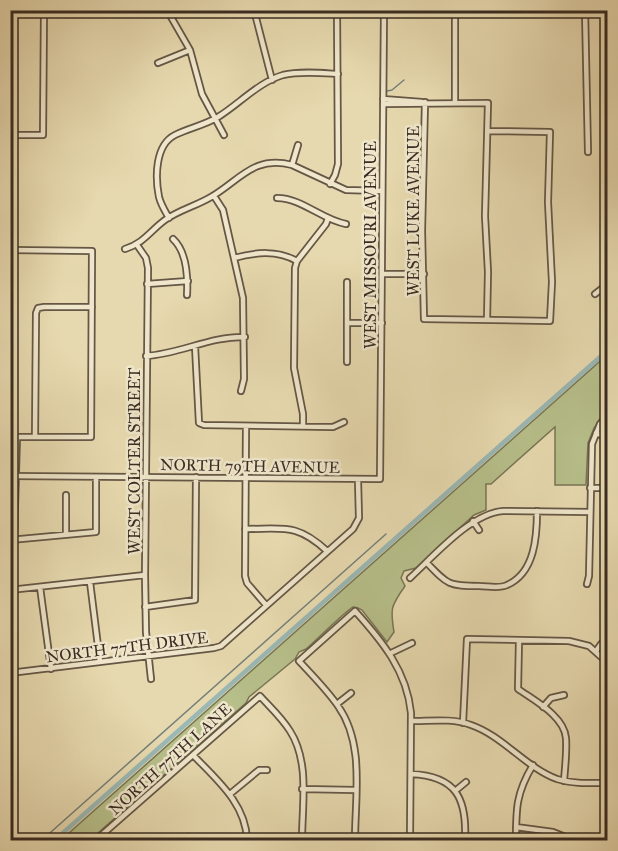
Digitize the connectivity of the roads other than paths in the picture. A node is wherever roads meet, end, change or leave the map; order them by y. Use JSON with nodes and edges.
{"nodes":[{"id":1,"x":44,"y":10,"type":"edge"},
{"id":2,"x":167,"y":10,"type":"edge"},
{"id":3,"x":254,"y":10,"type":"edge"},
{"id":4,"x":338,"y":10,"type":"edge"},
{"id":5,"x":384,"y":10,"type":"edge"},
{"id":6,"x":455,"y":10,"type":"edge"},
{"id":7,"x":585,"y":10,"type":"edge"},
{"id":8,"x":190,"y":50,"type":"junction"},
{"id":9,"x":158,"y":63,"type":"dead end"},
{"id":10,"x":338,"y":74,"type":"junction"},
{"id":11,"x":272,"y":80,"type":"junction"},
{"id":12,"x":383,"y":101,"type":"junction"},
{"id":13,"x":425,"y":102,"type":"junction"},
{"id":14,"x":455,"y":103,"type":"junction"},
{"id":15,"x":215,"y":118,"type":"junction"},
{"id":16,"x":488,"y":131,"type":"junction"},
{"id":17,"x":10,"y":135,"type":"edge"},
{"id":18,"x":224,"y":135,"type":"dead end"},
{"id":19,"x":298,"y":145,"type":"dead end"},
{"id":20,"x":588,"y":152,"type":"dead end"},
{"id":21,"x":292,"y":165,"type":"junction"},
{"id":22,"x":330,"y":184,"type":"junction"},
{"id":23,"x":382,"y":191,"type":"junction"},
{"id":24,"x":214,"y":196,"type":"junction"},
{"id":25,"x":277,"y":198,"type":"dead end"},
{"id":26,"x":169,"y":218,"type":"junction"},
{"id":27,"x":328,"y":218,"type":"junction"},
{"id":28,"x":346,"y":224,"type":"dead end"},
{"id":29,"x":173,"y":238,"type":"dead end"},
{"id":30,"x":137,"y":245,"type":"junction"},
{"id":31,"x":124,"y":249,"type":"dead end"},
{"id":32,"x":10,"y":250,"type":"edge"},
{"id":33,"x":234,"y":258,"type":"junction"},
{"id":34,"x":297,"y":261,"type":"junction"},
{"id":35,"x":382,"y":274,"type":"junction"},
{"id":36,"x":424,"y":274,"type":"junction"},
{"id":37,"x":188,"y":281,"type":"junction"},
{"id":38,"x":347,"y":282,"type":"dead end"},
{"id":39,"x":147,"y":284,"type":"junction"},
{"id":40,"x":608,"y":284,"type":"edge"},
{"id":41,"x":595,"y":294,"type":"dead end"},
{"id":42,"x":187,"y":295,"type":"dead end"},
{"id":43,"x":92,"y":307,"type":"junction"},
{"id":44,"x":488,"y":320,"type":"junction"},
{"id":45,"x":347,"y":323,"type":"junction"},
{"id":46,"x":382,"y":323,"type":"junction"},
{"id":47,"x":245,"y":337,"type":"junction"},
{"id":48,"x":195,"y":346,"type":"junction"},
{"id":49,"x":147,"y":356,"type":"junction"},
{"id":50,"x":347,"y":362,"type":"dead end"},
{"id":51,"x":242,"y":391,"type":"dead end"},
{"id":52,"x":608,"y":415,"type":"edge"},
{"id":53,"x":344,"y":422,"type":"dead end"},
{"id":54,"x":246,"y":426,"type":"junction"},
{"id":55,"x":303,"y":426,"type":"junction"},
{"id":56,"x":596,"y":433,"type":"junction"},
{"id":57,"x":14,"y":437,"type":"edge"},
{"id":58,"x":35,"y":437,"type":"junction"},
{"id":59,"x":608,"y":438,"type":"edge"},
{"id":60,"x":10,"y":470,"type":"edge"},
{"id":61,"x":12,"y":476,"type":"edge"},
{"id":62,"x":96,"y":477,"type":"junction"},
{"id":63,"x":146,"y":477,"type":"junction"},
{"id":64,"x":196,"y":477,"type":"junction"},
{"id":65,"x":246,"y":478,"type":"junction"},
{"id":66,"x":380,"y":479,"type":"joint"},
{"id":67,"x":358,"y":480,"type":"junction"},
{"id":68,"x":590,"y":488,"type":"junction"},
{"id":69,"x":608,"y":488,"type":"edge"},
{"id":70,"x":66,"y":495,"type":"dead end"},
{"id":71,"x":537,"y":511,"type":"junction"},
{"id":72,"x":590,"y":512,"type":"junction"},
{"id":73,"x":473,"y":521,"type":"junction"},
{"id":74,"x":246,"y":529,"type":"junction"},
{"id":75,"x":479,"y":530,"type":"dead end"},
{"id":76,"x":66,"y":534,"type":"junction"},
{"id":77,"x":12,"y":540,"type":"edge"},
{"id":78,"x":327,"y":551,"type":"junction"},
{"id":79,"x":427,"y":563,"type":"junction"},
{"id":80,"x":145,"y":575,"type":"junction"},
{"id":81,"x":410,"y":578,"type":"dead end"},
{"id":82,"x":90,"y":582,"type":"junction"},
{"id":83,"x":586,"y":584,"type":"dead end"},
{"id":84,"x":40,"y":587,"type":"junction"},
{"id":85,"x":10,"y":590,"type":"edge"},
{"id":86,"x":266,"y":606,"type":"junction"},
{"id":87,"x":145,"y":607,"type":"junction"},
{"id":88,"x":519,"y":640,"type":"junction"},
{"id":89,"x":412,"y":643,"type":"dead end"},
{"id":90,"x":601,"y":644,"type":"dead end"},
{"id":91,"x":596,"y":651,"type":"junction"},
{"id":92,"x":391,"y":653,"type":"junction"},
{"id":93,"x":148,"y":656,"type":"junction"},
{"id":94,"x":100,"y":662,"type":"junction"},
{"id":95,"x":608,"y":663,"type":"edge"},
{"id":96,"x":51,"y":669,"type":"junction"},
{"id":97,"x":10,"y":673,"type":"edge"},
{"id":98,"x":151,"y":679,"type":"dead end"},
{"id":99,"x":351,"y":693,"type":"dead end"},
{"id":100,"x":564,"y":695,"type":"dead end"},
{"id":101,"x":337,"y":704,"type":"junction"},
{"id":102,"x":543,"y":707,"type":"junction"},
{"id":103,"x":411,"y":721,"type":"junction"},
{"id":104,"x":464,"y":723,"type":"junction"},
{"id":105,"x":193,"y":755,"type":"junction"},
{"id":106,"x":533,"y":765,"type":"junction"},
{"id":107,"x":267,"y":770,"type":"dead end"},
{"id":108,"x":411,"y":774,"type":"junction"},
{"id":109,"x":564,"y":781,"type":"junction"},
{"id":110,"x":466,"y":782,"type":"dead end"},
{"id":111,"x":608,"y":783,"type":"edge"},
{"id":112,"x":302,"y":789,"type":"junction"},
{"id":113,"x":355,"y":790,"type":"junction"},
{"id":114,"x":455,"y":791,"type":"junction"},
{"id":115,"x":230,"y":794,"type":"junction"},
{"id":116,"x":516,"y":827,"type":"junction"},
{"id":117,"x":96,"y":840,"type":"edge"},
{"id":118,"x":247,"y":840,"type":"edge"},
{"id":119,"x":302,"y":840,"type":"edge"},
{"id":120,"x":355,"y":840,"type":"edge"},
{"id":121,"x":410,"y":840,"type":"edge"},
{"id":122,"x":465,"y":840,"type":"edge"},
{"id":123,"x":516,"y":840,"type":"edge"},
{"id":124,"x":573,"y":840,"type":"edge"}],
"edges":[{"from":1,"to":17,"type":"street"},
{"from":2,"to":8,"type":"street"},
{"from":3,"to":11,"type":"street"},
{"from":4,"to":10,"type":"street"},
{"from":5,"to":12,"type":"street","name":"WEST MISSOURI AVENUE"},
{"from":6,"to":14,"type":"street"},
{"from":7,"to":20,"type":"street"},
{"from":8,"to":9,"type":"street"},
{"from":8,"to":15,"type":"street"},
{"from":10,"to":11,"type":"street"},
{"from":10,"to":22,"type":"street"},
{"from":11,"to":15,"type":"street"},
{"from":12,"to":13,"type":"street"},
{"from":12,"to":23,"type":"street","name":"WEST MISSOURI AVENUE"},
{"from":13,"to":14,"type":"street"},
{"from":13,"to":36,"type":"street","name":"WEST LUKE AVENUE"},
{"from":14,"to":16,"type":"street"},
{"from":15,"to":18,"type":"street"},
{"from":15,"to":26,"type":"street"},
{"from":16,"to":44,"type":"street"},
{"from":16,"to":44,"type":"street"},
{"from":19,"to":21,"type":"street"},
{"from":21,"to":22,"type":"street"},
{"from":21,"to":24,"type":"street"},
{"from":22,"to":23,"type":"street"},
{"from":23,"to":35,"type":"street","name":"WEST MISSOURI AVENUE"},
{"from":24,"to":26,"type":"street"},
{"from":24,"to":33,"type":"street"},
{"from":25,"to":27,"type":"street"},
{"from":26,"to":30,"type":"street"},
{"from":27,"to":28,"type":"street"},
{"from":27,"to":34,"type":"street"},
{"from":29,"to":37,"type":"street"},
{"from":30,"to":31,"type":"street"},
{"from":30,"to":39,"type":"street","name":"WEST COLTER STREET"},
{"from":32,"to":43,"type":"street"},
{"from":33,"to":34,"type":"street"},
{"from":33,"to":47,"type":"street"},
{"from":34,"to":55,"type":"street"},
{"from":35,"to":36,"type":"street"},
{"from":35,"to":46,"type":"street","name":"WEST MISSOURI AVENUE"},
{"from":36,"to":44,"type":"street","name":"WEST LUKE AVENUE"},
{"from":37,"to":39,"type":"street"},
{"from":37,"to":42,"type":"street"},
{"from":38,"to":45,"type":"street"},
{"from":39,"to":49,"type":"street","name":"WEST COLTER STREET"},
{"from":40,"to":41,"type":"street"},
{"from":43,"to":58,"type":"street"},
{"from":43,"to":58,"type":"street"},
{"from":45,"to":46,"type":"street"},
{"from":45,"to":50,"type":"street"},
{"from":46,"to":66,"type":"street","name":"WEST MISSOURI AVENUE"},
{"from":47,"to":48,"type":"street"},
{"from":47,"to":51,"type":"street"},
{"from":48,"to":49,"type":"street"},
{"from":48,"to":54,"type":"street"},
{"from":49,"to":63,"type":"street","name":"WEST COLTER STREET"},
{"from":52,"to":56,"type":"street"},
{"from":53,"to":55,"type":"street"},
{"from":54,"to":55,"type":"street"},
{"from":54,"to":65,"type":"street"},
{"from":56,"to":59,"type":"street"},
{"from":56,"to":68,"type":"street"},
{"from":57,"to":58,"type":"street"},
{"from":57,"to":61,"type":"street"},
{"from":60,"to":61,"type":"street"},
{"from":61,"to":62,"type":"street","name":"NORTH 79TH AVENUE"},
{"from":61,"to":77,"type":"street"},
{"from":62,"to":63,"type":"street","name":"NORTH 79TH AVENUE"},
{"from":62,"to":76,"type":"street"},
{"from":63,"to":64,"type":"street","name":"NORTH 79TH AVENUE"},
{"from":63,"to":80,"type":"street","name":"WEST COLTER STREET"},
{"from":64,"to":65,"type":"street","name":"NORTH 79TH AVENUE"},
{"from":64,"to":87,"type":"street"},
{"from":65,"to":67,"type":"street","name":"NORTH 79TH AVENUE"},
{"from":65,"to":74,"type":"street"},
{"from":66,"to":67,"type":"street","name":"NORTH 79TH AVENUE"},
{"from":67,"to":78,"type":"street","name":"NORTH 77TH DRIVE"},
{"from":68,"to":69,"type":"street"},
{"from":68,"to":72,"type":"street"},
{"from":70,"to":76,"type":"street"},
{"from":71,"to":72,"type":"street"},
{"from":71,"to":73,"type":"street"},
{"from":71,"to":79,"type":"street"},
{"from":72,"to":83,"type":"street"},
{"from":73,"to":75,"type":"street"},
{"from":73,"to":79,"type":"street"},
{"from":74,"to":78,"type":"street"},
{"from":74,"to":86,"type":"street"},
{"from":76,"to":77,"type":"street"},
{"from":78,"to":86,"type":"street","name":"NORTH 77TH DRIVE"},
{"from":79,"to":81,"type":"street"},
{"from":80,"to":82,"type":"street"},
{"from":80,"to":87,"type":"street","name":"WEST COLTER STREET"},
{"from":82,"to":84,"type":"street"},
{"from":82,"to":94,"type":"street"},
{"from":84,"to":85,"type":"street"},
{"from":84,"to":96,"type":"street"},
{"from":86,"to":93,"type":"street","name":"NORTH 77TH DRIVE"},
{"from":87,"to":93,"type":"street","name":"WEST COLTER STREET"},
{"from":88,"to":91,"type":"street"},
{"from":88,"to":102,"type":"street"},
{"from":88,"to":104,"type":"street"},
{"from":89,"to":92,"type":"street"},
{"from":90,"to":91,"type":"street"},
{"from":91,"to":95,"type":"street"},
{"from":92,"to":101,"type":"street"},
{"from":92,"to":103,"type":"street"},
{"from":93,"to":94,"type":"street","name":"NORTH 77TH DRIVE"},
{"from":93,"to":98,"type":"street","name":"WEST COLTER STREET"},
{"from":94,"to":96,"type":"street","name":"NORTH 77TH DRIVE"},
{"from":96,"to":97,"type":"street","name":"NORTH 77TH DRIVE"},
{"from":99,"to":101,"type":"street"},
{"from":100,"to":102,"type":"street"},
{"from":101,"to":113,"type":"street"},
{"from":102,"to":109,"type":"street"},
{"from":103,"to":104,"type":"street"},
{"from":103,"to":108,"type":"street"},
{"from":104,"to":106,"type":"street"},
{"from":105,"to":112,"type":"street","name":"NORTH 77TH LANE"},
{"from":105,"to":115,"type":"street"},
{"from":105,"to":117,"type":"street","name":"NORTH 77TH LANE"},
{"from":106,"to":109,"type":"street"},
{"from":106,"to":116,"type":"street"},
{"from":107,"to":115,"type":"street"},
{"from":108,"to":114,"type":"street"},
{"from":108,"to":121,"type":"street"},
{"from":109,"to":111,"type":"street"},
{"from":110,"to":114,"type":"street"},
{"from":112,"to":113,"type":"street"},
{"from":112,"to":119,"type":"street"},
{"from":113,"to":120,"type":"street"},
{"from":114,"to":122,"type":"street"},
{"from":115,"to":118,"type":"street"},
{"from":116,"to":123,"type":"street"},
{"from":116,"to":124,"type":"street"}]}
